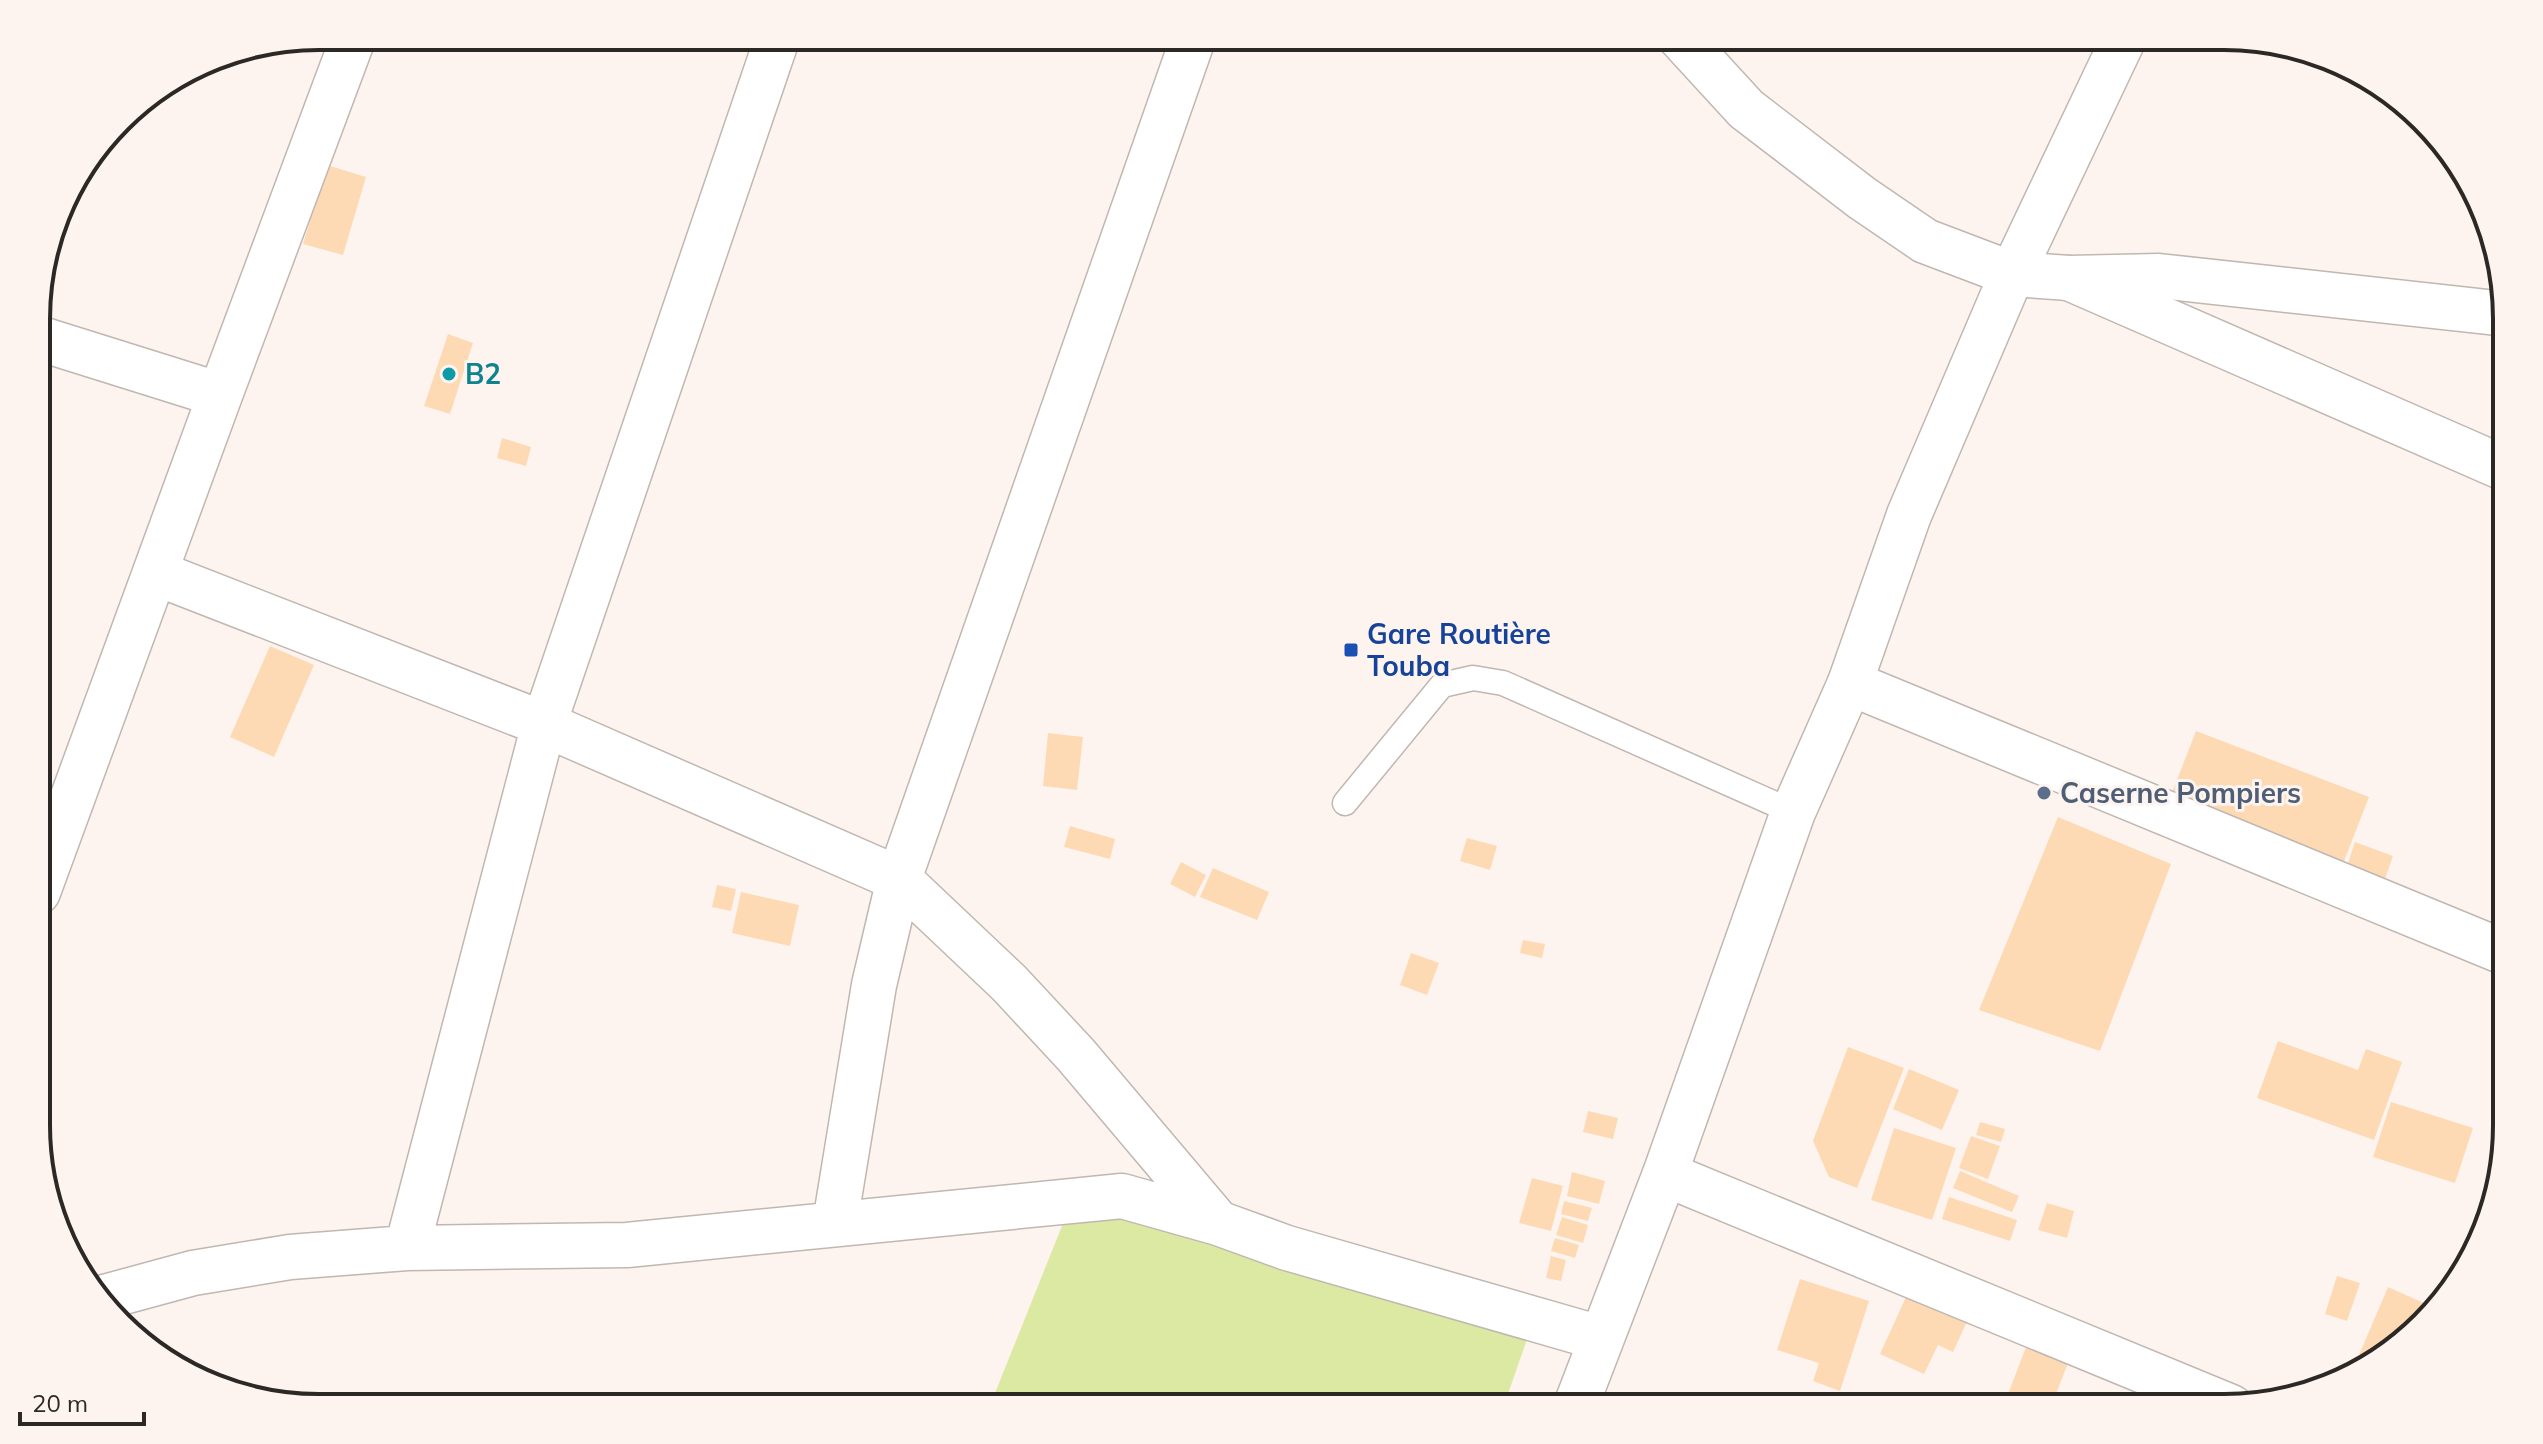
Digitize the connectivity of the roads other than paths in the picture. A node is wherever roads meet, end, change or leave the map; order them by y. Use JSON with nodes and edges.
{"nodes":[{"id":1,"x":349,"y":50,"type":"edge"},
{"id":2,"x":773,"y":50,"type":"edge"},
{"id":3,"x":1189,"y":50,"type":"edge"},
{"id":4,"x":1692,"y":50,"type":"edge"},
{"id":5,"x":2118,"y":50,"type":"edge"},
{"id":6,"x":2012,"y":274,"type":"junction"},
{"id":7,"x":2069,"y":278,"type":"junction"},
{"id":8,"x":2492,"y":312,"type":"edge"},
{"id":9,"x":50,"y":342,"type":"edge"},
{"id":10,"x":220,"y":395,"type":"junction"},
{"id":11,"x":2492,"y":463,"type":"edge"},
{"id":12,"x":156,"y":573,"type":"junction"},
{"id":13,"x":1850,"y":683,"type":"junction"},
{"id":14,"x":544,"y":724,"type":"junction"},
{"id":15,"x":1345,"y":803,"type":"dead end"},
{"id":16,"x":1793,"y":812,"type":"junction"},
{"id":17,"x":50,"y":857,"type":"edge"},
{"id":18,"x":899,"y":879,"type":"junction"},
{"id":19,"x":2492,"y":947,"type":"edge"},
{"id":20,"x":1665,"y":1174,"type":"junction"},
{"id":21,"x":835,"y":1223,"type":"junction"},
{"id":22,"x":1218,"y":1223,"type":"junction"},
{"id":23,"x":407,"y":1248,"type":"junction"},
{"id":24,"x":111,"y":1295,"type":"edge"},
{"id":25,"x":1600,"y":1338,"type":"junction"},
{"id":26,"x":1580,"y":1393,"type":"edge"},
{"id":27,"x":2197,"y":1393,"type":"edge"}],
"edges":[{"from":1,"to":10,"type":"street"},
{"from":2,"to":14,"type":"street"},
{"from":3,"to":18,"type":"street"},
{"from":4,"to":6,"type":"street"},
{"from":5,"to":6,"type":"street"},
{"from":6,"to":7,"type":"street"},
{"from":6,"to":13,"type":"street"},
{"from":7,"to":8,"type":"street"},
{"from":7,"to":11,"type":"street"},
{"from":9,"to":10,"type":"street"},
{"from":10,"to":12,"type":"street"},
{"from":12,"to":14,"type":"street"},
{"from":12,"to":17,"type":"street"},
{"from":13,"to":16,"type":"street"},
{"from":13,"to":19,"type":"street"},
{"from":14,"to":18,"type":"street"},
{"from":14,"to":23,"type":"street"},
{"from":15,"to":16,"type":"lane"},
{"from":16,"to":20,"type":"street"},
{"from":18,"to":21,"type":"street"},
{"from":18,"to":22,"type":"street"},
{"from":20,"to":25,"type":"street"},
{"from":20,"to":27,"type":"street"},
{"from":21,"to":22,"type":"street"},
{"from":21,"to":23,"type":"street"},
{"from":22,"to":25,"type":"street"},
{"from":23,"to":24,"type":"street"},
{"from":25,"to":26,"type":"street"}]}
